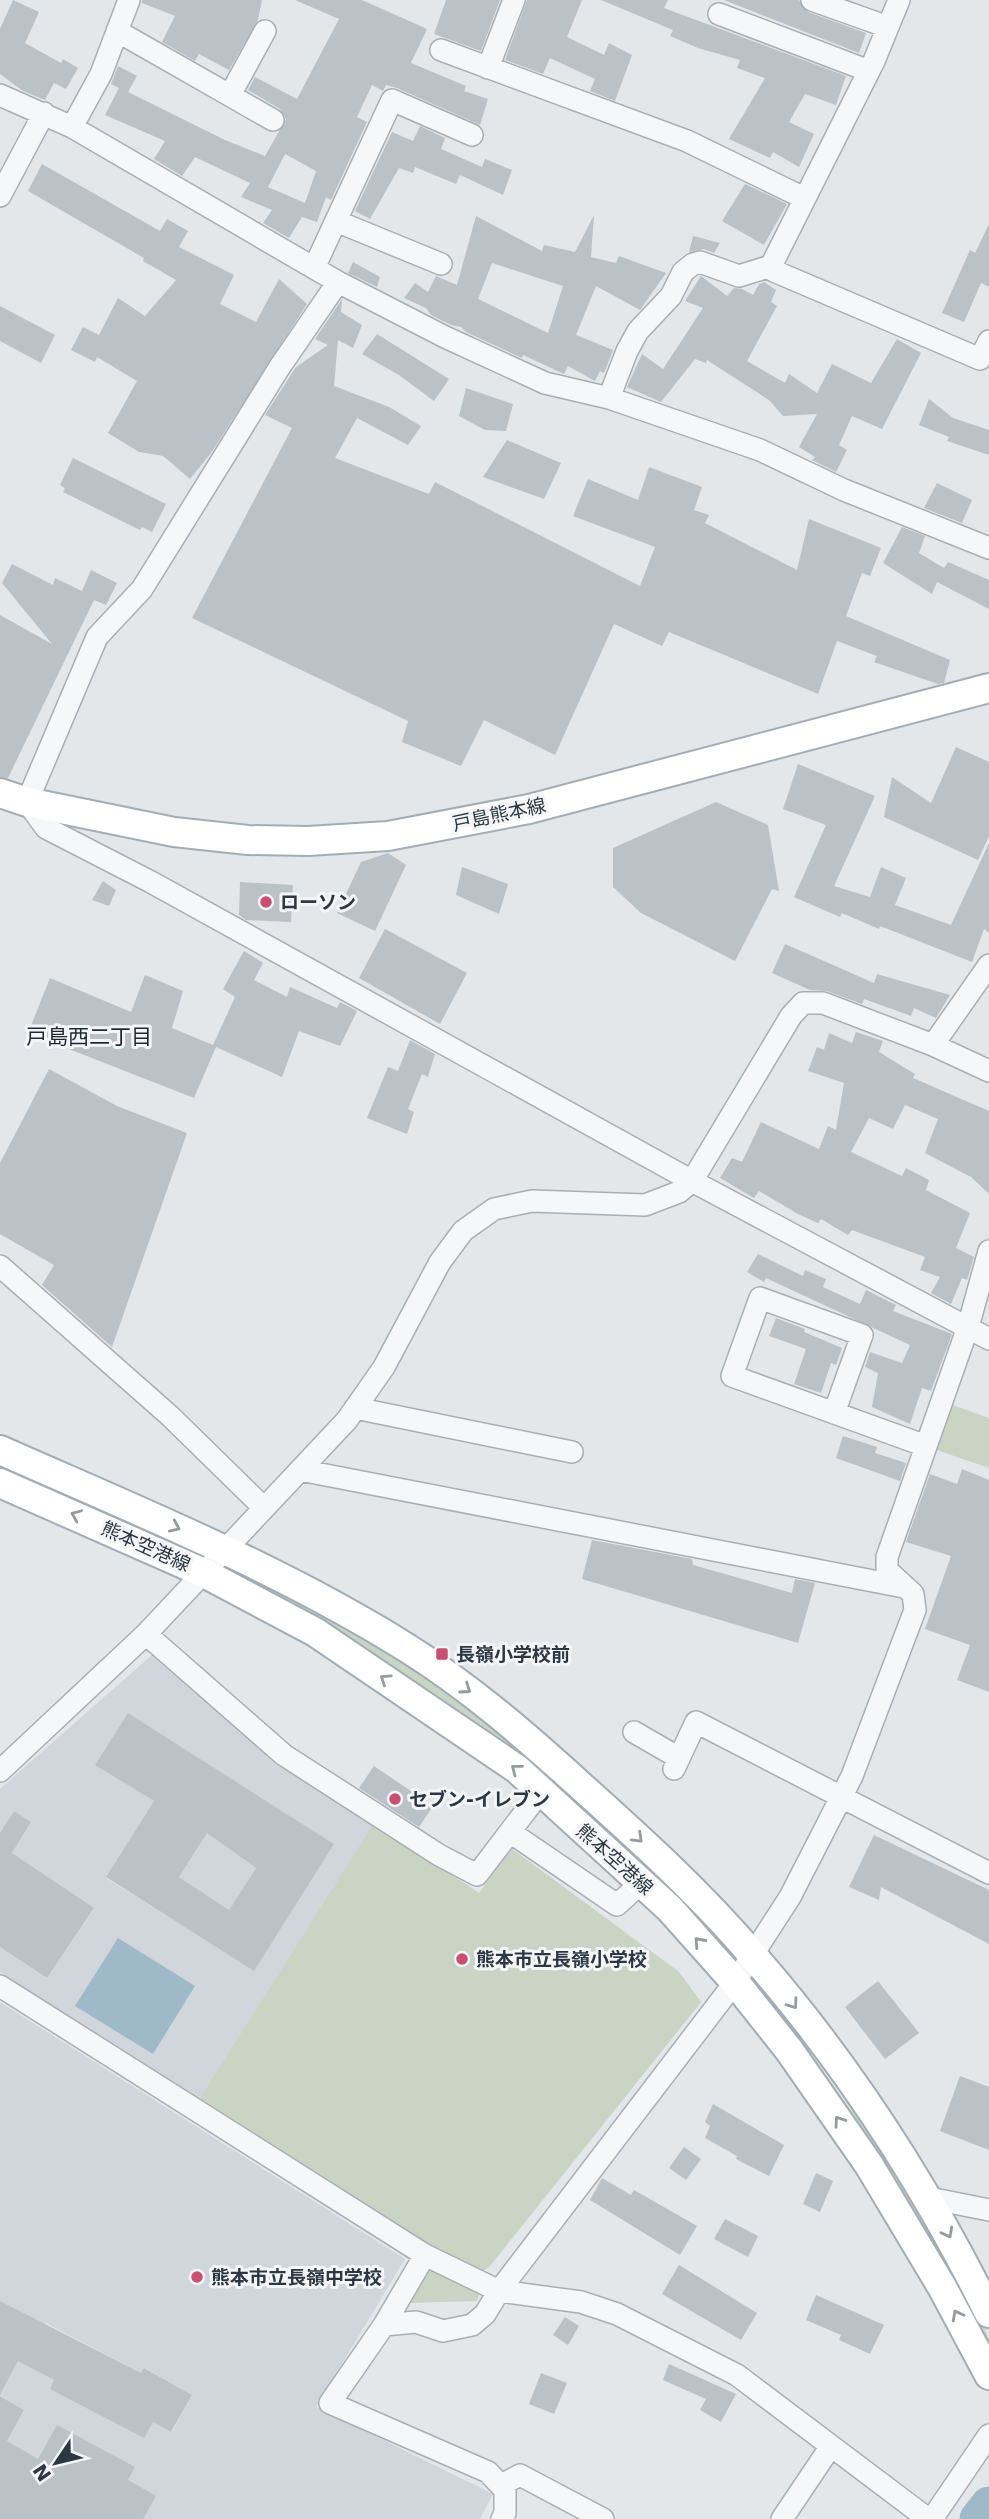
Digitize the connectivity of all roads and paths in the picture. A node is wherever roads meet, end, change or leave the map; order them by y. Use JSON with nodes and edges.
{"nodes":[{"id":1,"x":128,"y":0,"type":"edge"},
{"id":2,"x":514,"y":0,"type":"edge"},
{"id":3,"x":812,"y":0,"type":"edge"},
{"id":4,"x":899,"y":0,"type":"edge"},
{"id":5,"x":719,"y":14,"type":"dead end"},
{"id":6,"x":888,"y":27,"type":"junction"},
{"id":7,"x":117,"y":31,"type":"junction"},
{"id":8,"x":265,"y":31,"type":"dead end"},
{"id":9,"x":441,"y":50,"type":"dead end"},
{"id":10,"x":488,"y":68,"type":"junction"},
{"id":11,"x":869,"y":71,"type":"junction"},
{"id":12,"x":0,"y":95,"type":"edge"},
{"id":13,"x":230,"y":95,"type":"junction"},
{"id":14,"x":44,"y":113,"type":"junction"},
{"id":15,"x":273,"y":120,"type":"dead end"},
{"id":16,"x":72,"y":127,"type":"junction"},
{"id":17,"x":472,"y":135,"type":"dead end"},
{"id":18,"x":0,"y":196,"type":"edge"},
{"id":19,"x":804,"y":198,"type":"junction"},
{"id":20,"x":335,"y":221,"type":"junction"},
{"id":21,"x":441,"y":264,"type":"dead end"},
{"id":22,"x":771,"y":266,"type":"junction"},
{"id":23,"x":314,"y":268,"type":"junction"},
{"id":24,"x":338,"y":282,"type":"junction"},
{"id":25,"x":986,"y":354,"type":"edge"},
{"id":26,"x":609,"y":398,"type":"junction"},
{"id":27,"x":989,"y":548,"type":"edge"},
{"id":28,"x":989,"y":688,"type":"edge"},
{"id":29,"x":0,"y":793,"type":"edge"},
{"id":30,"x":27,"y":802,"type":"junction"},
{"id":31,"x":989,"y":965,"type":"edge"},
{"id":32,"x":933,"y":1045,"type":"junction"},
{"id":33,"x":989,"y":1071,"type":"edge"},
{"id":34,"x":692,"y":1181,"type":"junction"},
{"id":35,"x":989,"y":1251,"type":"edge"},
{"id":36,"x":0,"y":1266,"type":"edge"},
{"id":37,"x":968,"y":1327,"type":"junction"},
{"id":38,"x":989,"y":1339,"type":"edge"},
{"id":39,"x":355,"y":1408,"type":"junction"},
{"id":40,"x":834,"y":1413,"type":"junction"},
{"id":41,"x":926,"y":1446,"type":"junction"},
{"id":42,"x":0,"y":1450,"type":"edge"},
{"id":43,"x":572,"y":1452,"type":"dead end"},
{"id":44,"x":300,"y":1470,"type":"junction"},
{"id":45,"x":0,"y":1483,"type":"edge"},
{"id":46,"x":264,"y":1508,"type":"junction"},
{"id":47,"x":225,"y":1550,"type":"junction"},
{"id":48,"x":204,"y":1573,"type":"junction"},
{"id":49,"x":905,"y":1587,"type":"junction"},
{"id":50,"x":146,"y":1634,"type":"junction"},
{"id":51,"x":634,"y":1732,"type":"dead end"},
{"id":52,"x":0,"y":1771,"type":"edge"},
{"id":53,"x":541,"y":1791,"type":"junction"},
{"id":54,"x":842,"y":1798,"type":"junction"},
{"id":55,"x":510,"y":1832,"type":"junction"},
{"id":56,"x":989,"y":1873,"type":"edge"},
{"id":57,"x":641,"y":1883,"type":"junction"},
{"id":58,"x":754,"y":1955,"type":"junction"},
{"id":59,"x":735,"y":1982,"type":"junction"},
{"id":60,"x":0,"y":1986,"type":"edge"},
{"id":61,"x":929,"y":2199,"type":"junction"},
{"id":62,"x":989,"y":2210,"type":"edge"},
{"id":63,"x":425,"y":2255,"type":"junction"},
{"id":64,"x":499,"y":2291,"type":"junction"},
{"id":65,"x":989,"y":2313,"type":"edge"},
{"id":66,"x":384,"y":2325,"type":"junction"},
{"id":67,"x":989,"y":2375,"type":"edge"},
{"id":68,"x":989,"y":2435,"type":"edge"},
{"id":69,"x":831,"y":2446,"type":"junction"},
{"id":70,"x":501,"y":2485,"type":"junction"},
{"id":71,"x":502,"y":2519,"type":"edge"},
{"id":72,"x":603,"y":2519,"type":"edge"},
{"id":73,"x":782,"y":2519,"type":"edge"},
{"id":74,"x":930,"y":2519,"type":"edge"}],
"edges":[{"from":1,"to":7,"type":"street"},
{"from":2,"to":10,"type":"street"},
{"from":3,"to":6,"type":"street"},
{"from":4,"to":6,"type":"street"},
{"from":5,"to":11,"type":"street"},
{"from":6,"to":11,"type":"street"},
{"from":7,"to":13,"type":"street"},
{"from":7,"to":16,"type":"street"},
{"from":8,"to":13,"type":"street"},
{"from":9,"to":10,"type":"street"},
{"from":10,"to":19,"type":"street"},
{"from":11,"to":19,"type":"street"},
{"from":12,"to":14,"type":"street"},
{"from":13,"to":15,"type":"street"},
{"from":14,"to":16,"type":"street"},
{"from":14,"to":18,"type":"street"},
{"from":16,"to":23,"type":"street"},
{"from":17,"to":20,"type":"street"},
{"from":19,"to":22,"type":"street"},
{"from":20,"to":21,"type":"street"},
{"from":20,"to":23,"type":"street"},
{"from":22,"to":25,"type":"street"},
{"from":22,"to":26,"type":"street"},
{"from":23,"to":24,"type":"street"},
{"from":24,"to":26,"type":"street"},
{"from":24,"to":30,"type":"street"},
{"from":26,"to":27,"type":"street"},
{"from":28,"to":30,"type":"main road","name":"戸島熊本線"},
{"from":29,"to":30,"type":"main road","name":"戸島熊本線"},
{"from":30,"to":34,"type":"street"},
{"from":31,"to":32,"type":"street"},
{"from":32,"to":33,"type":"street"},
{"from":32,"to":34,"type":"street"},
{"from":34,"to":37,"type":"street"},
{"from":34,"to":39,"type":"street"},
{"from":35,"to":37,"type":"street"},
{"from":36,"to":46,"type":"street"},
{"from":37,"to":38,"type":"street"},
{"from":37,"to":41,"type":"street"},
{"from":39,"to":43,"type":"street"},
{"from":39,"to":44,"type":"street"},
{"from":40,"to":40,"type":"street"},
{"from":40,"to":41,"type":"street"},
{"from":41,"to":49,"type":"street"},
{"from":42,"to":47,"type":"main road","name":"熊本空港線","one_way":true},
{"from":44,"to":46,"type":"street"},
{"from":44,"to":49,"type":"street"},
{"from":48,"to":45,"type":"main road","name":"熊本空港線","one_way":true},
{"from":46,"to":47,"type":"street"},
{"from":47,"to":48,"type":"street"},
{"from":47,"to":58,"type":"main road","name":"熊本空港線","one_way":true},
{"from":48,"to":50,"type":"street"},
{"from":53,"to":48,"type":"main road","name":"熊本空港線","one_way":true},
{"from":49,"to":54,"type":"street"},
{"from":50,"to":52,"type":"street"},
{"from":50,"to":55,"type":"street"},
{"from":51,"to":54,"type":"street"},
{"from":53,"to":55,"type":"street"},
{"from":53,"to":57,"type":"main road","name":"熊本空港線"},
{"from":54,"to":56,"type":"street"},
{"from":54,"to":58,"type":"street"},
{"from":55,"to":57,"type":"street"},
{"from":59,"to":57,"type":"main road","name":"熊本空港線","one_way":true},
{"from":58,"to":59,"type":"street"},
{"from":58,"to":61,"type":"main road","name":"熊本空港線","one_way":true},
{"from":59,"to":64,"type":"street"},
{"from":67,"to":59,"type":"main road","name":"熊本空港線","one_way":true},
{"from":60,"to":63,"type":"street"},
{"from":61,"to":62,"type":"street"},
{"from":61,"to":65,"type":"main road","name":"熊本空港線","one_way":true},
{"from":63,"to":64,"type":"street"},
{"from":63,"to":66,"type":"street"},
{"from":64,"to":66,"type":"street"},
{"from":64,"to":69,"type":"street"},
{"from":66,"to":70,"type":"street"},
{"from":68,"to":74,"type":"street"},
{"from":69,"to":73,"type":"street"},
{"from":69,"to":74,"type":"street"},
{"from":70,"to":71,"type":"street"},
{"from":70,"to":72,"type":"street"}]}
